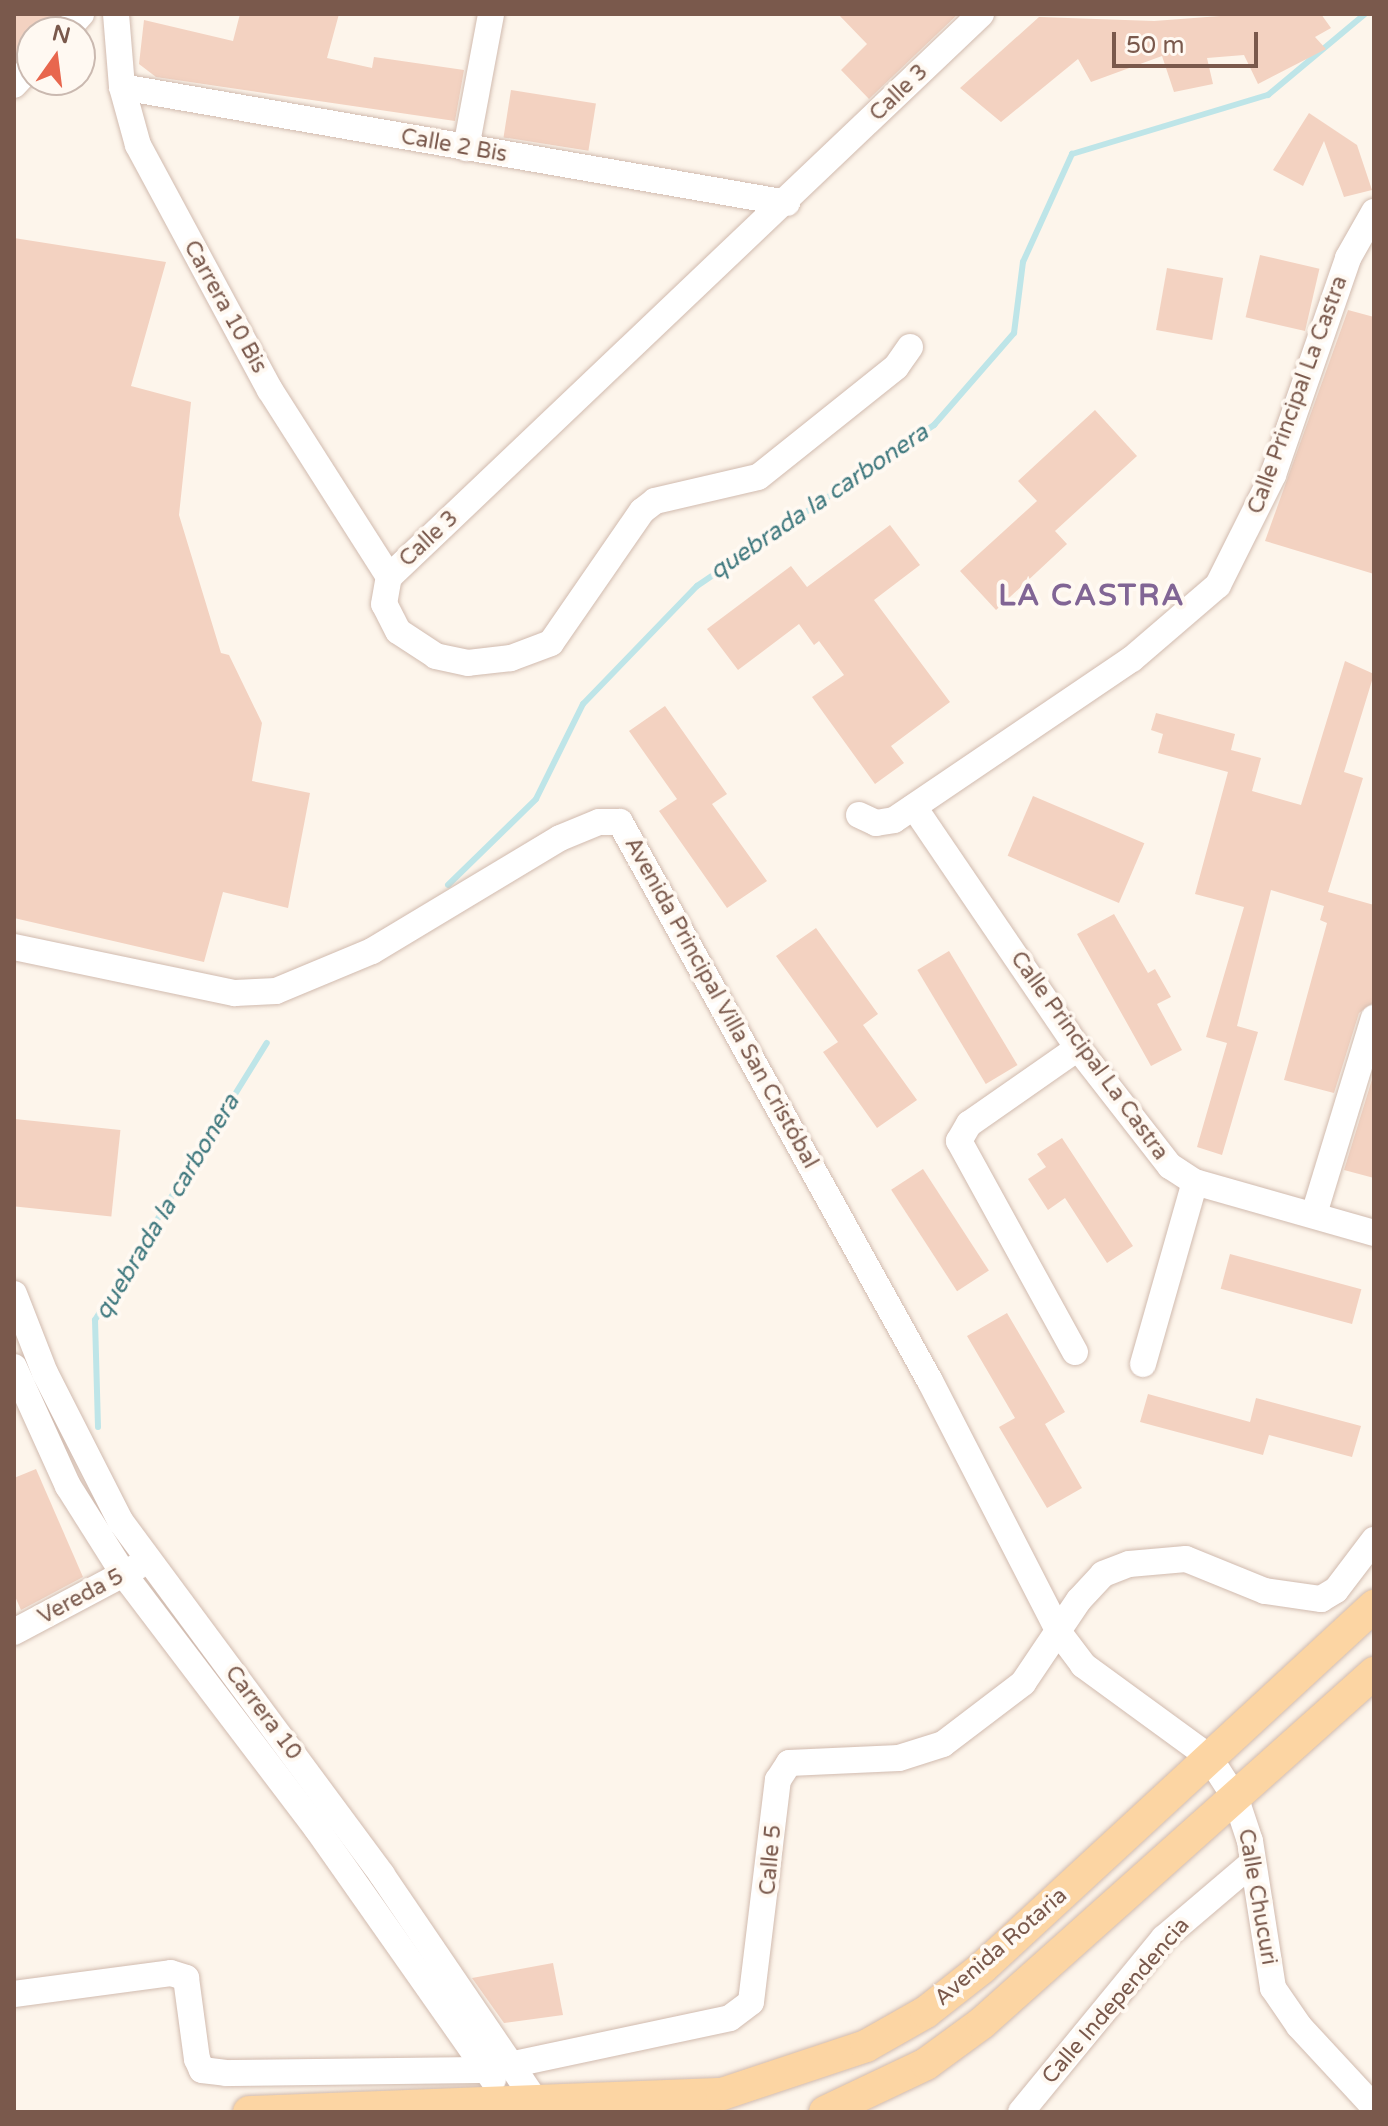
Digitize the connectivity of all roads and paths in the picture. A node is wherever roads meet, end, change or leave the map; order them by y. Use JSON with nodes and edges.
{"nodes":[{"id":1,"x":116,"y":14,"type":"edge"},
{"id":2,"x":491,"y":14,"type":"edge"},
{"id":3,"x":981,"y":14,"type":"edge"},
{"id":4,"x":122,"y":87,"type":"junction"},
{"id":5,"x":466,"y":148,"type":"junction"},
{"id":6,"x":787,"y":203,"type":"junction"},
{"id":7,"x":1374,"y":212,"type":"edge"},
{"id":8,"x":910,"y":347,"type":"dead end"},
{"id":9,"x":389,"y":577,"type":"junction"},
{"id":10,"x":914,"y":807,"type":"junction"},
{"id":11,"x":859,"y":815,"type":"dead end"},
{"id":12,"x":14,"y":947,"type":"edge"},
{"id":13,"x":1374,"y":1018,"type":"edge"},
{"id":14,"x":1078,"y":1048,"type":"junction"},
{"id":15,"x":1195,"y":1182,"type":"junction"},
{"id":16,"x":1314,"y":1214,"type":"junction"},
{"id":17,"x":1374,"y":1233,"type":"edge"},
{"id":18,"x":14,"y":1294,"type":"edge"},
{"id":19,"x":1075,"y":1352,"type":"dead end"},
{"id":20,"x":1143,"y":1364,"type":"dead end"},
{"id":21,"x":14,"y":1367,"type":"edge"},
{"id":22,"x":1374,"y":1540,"type":"edge"},
{"id":23,"x":147,"y":1560,"type":"junction"},
{"id":24,"x":125,"y":1576,"type":"junction"},
{"id":25,"x":1374,"y":1606,"type":"edge"},
{"id":26,"x":14,"y":1632,"type":"edge"},
{"id":27,"x":1060,"y":1634,"type":"junction"},
{"id":28,"x":1374,"y":1673,"type":"edge"},
{"id":29,"x":1209,"y":1757,"type":"junction"},
{"id":30,"x":1236,"y":1799,"type":"junction"},
{"id":31,"x":1252,"y":1863,"type":"junction"},
{"id":32,"x":14,"y":1994,"type":"edge"},
{"id":33,"x":515,"y":2065,"type":"junction"},
{"id":34,"x":486,"y":2070,"type":"junction"},
{"id":35,"x":1374,"y":2107,"type":"edge"},
{"id":36,"x":529,"y":2108,"type":"edge"},
{"id":37,"x":249,"y":2112,"type":"edge"},
{"id":38,"x":825,"y":2112,"type":"edge"},
{"id":39,"x":1021,"y":2112,"type":"edge"}],
"edges":[{"from":1,"to":4,"type":"street","name":"Carrera 10 Bis"},
{"from":2,"to":5,"type":"street"},
{"from":3,"to":6,"type":"street","name":"Calle 3"},
{"from":4,"to":5,"type":"street","name":"Calle 2 Bis"},
{"from":4,"to":9,"type":"street","name":"Carrera 10 Bis"},
{"from":5,"to":6,"type":"street","name":"Calle 2 Bis"},
{"from":6,"to":9,"type":"street","name":"Calle 3"},
{"from":7,"to":10,"type":"street","name":"Calle Principal La Castra"},
{"from":8,"to":9,"type":"street","name":"Calle 3"},
{"from":10,"to":11,"type":"street","name":"Calle Principal La Castra"},
{"from":10,"to":14,"type":"street","name":"Calle Principal La Castra"},
{"from":12,"to":27,"type":"street","name":"Avenida Principal Villa San Cristóbal"},
{"from":13,"to":16,"type":"street"},
{"from":14,"to":15,"type":"street","name":"Calle Principal La Castra"},
{"from":14,"to":19,"type":"street"},
{"from":15,"to":16,"type":"street","name":"Calle Principal La Castra"},
{"from":15,"to":20,"type":"street"},
{"from":16,"to":17,"type":"street","name":"Calle Principal La Castra"},
{"from":18,"to":23,"type":"street","name":"Carrera 10"},
{"from":21,"to":24,"type":"street","name":"Carrera 10"},
{"from":22,"to":27,"type":"street"},
{"from":23,"to":24,"type":"street","name":"Vereda 5"},
{"from":23,"to":33,"type":"street","name":"Carrera 10"},
{"from":24,"to":26,"type":"street","name":"Vereda 5"},
{"from":24,"to":34,"type":"street","name":"Carrera 10"},
{"from":25,"to":29,"type":"main road","name":"Avenida Rotaria"},
{"from":27,"to":29,"type":"street","name":"Calle Chucuri"},
{"from":27,"to":33,"type":"street","name":"Calle 5"},
{"from":28,"to":30,"type":"main road","name":"Avenida Rotaria"},
{"from":29,"to":30,"type":"street","name":"Calle Chucuri"},
{"from":29,"to":36,"type":"main road","name":"Avenida Rotaria"},
{"from":30,"to":31,"type":"street","name":"Calle Chucuri"},
{"from":30,"to":38,"type":"main road","name":"Avenida Rotaria"},
{"from":31,"to":35,"type":"street","name":"Calle Chucuri"},
{"from":31,"to":39,"type":"street","name":"Calle Independencia"},
{"from":32,"to":34,"type":"street","name":"Calle 5"},
{"from":33,"to":34,"type":"street","name":"Calle 5"},
{"from":33,"to":36,"type":"street","name":"Carrera 10"},
{"from":34,"to":36,"type":"street","name":"Carrera 10"},
{"from":36,"to":37,"type":"main road","name":"Avenida Rotaria"}]}
